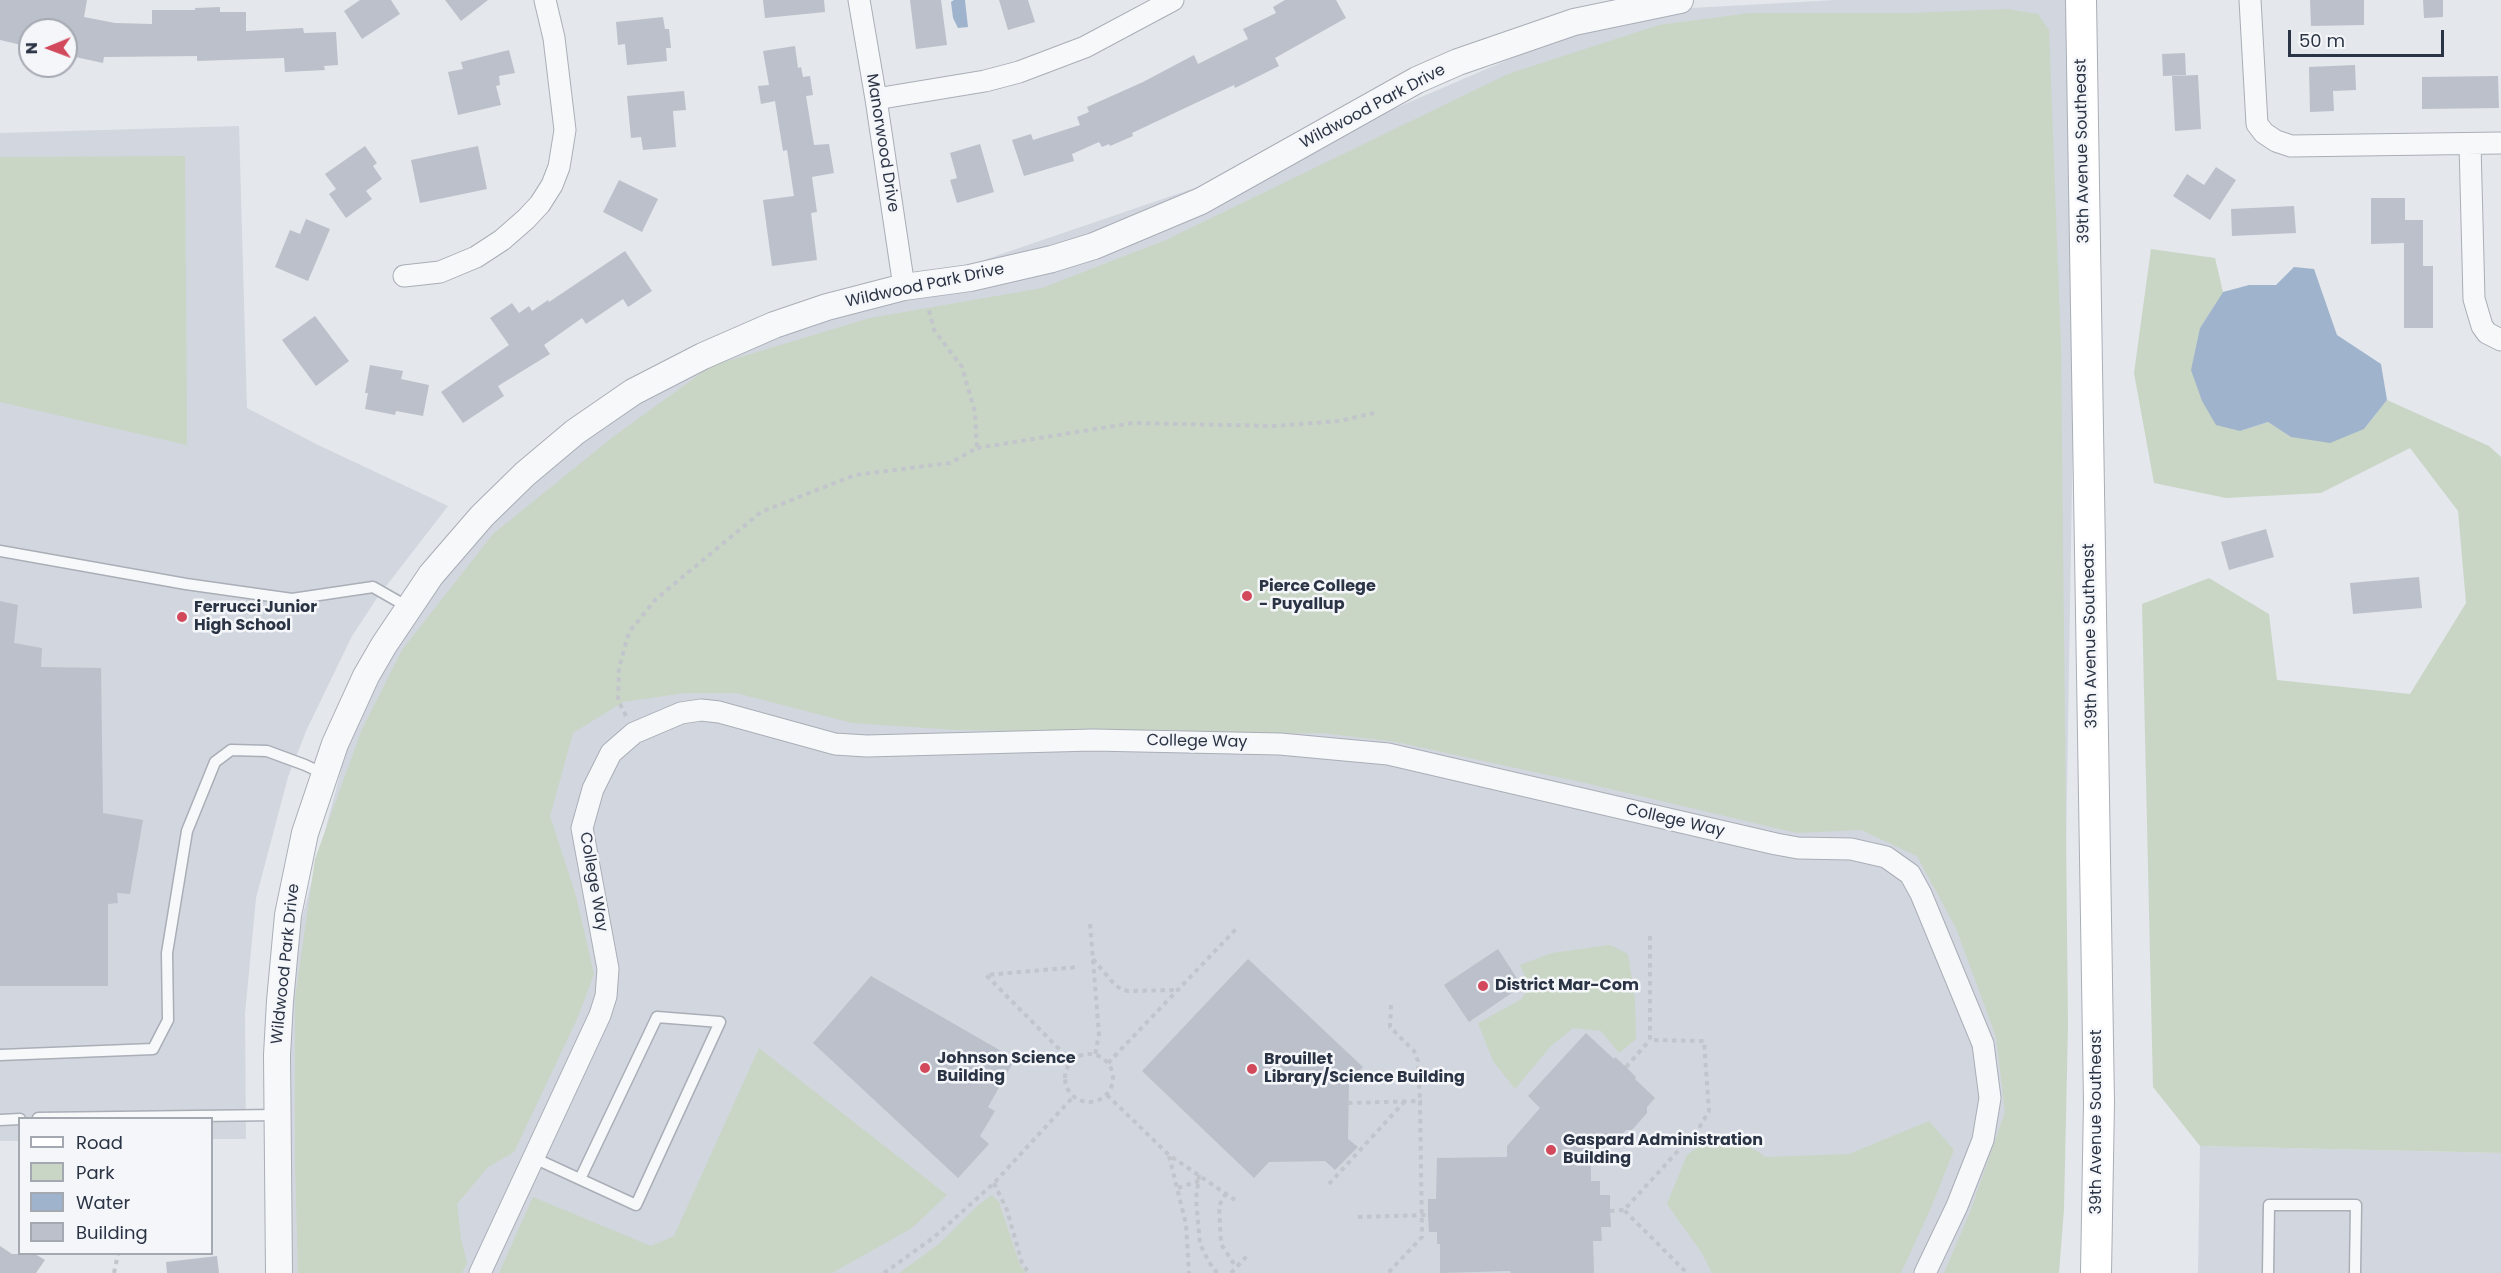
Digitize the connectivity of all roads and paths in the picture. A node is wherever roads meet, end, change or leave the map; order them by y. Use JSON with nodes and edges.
{"nodes":[{"id":1,"x":545,"y":0,"type":"edge"},
{"id":2,"x":859,"y":0,"type":"edge"},
{"id":3,"x":1173,"y":0,"type":"edge"},
{"id":4,"x":1680,"y":0,"type":"edge"},
{"id":5,"x":2081,"y":0,"type":"edge"},
{"id":6,"x":2250,"y":0,"type":"edge"},
{"id":7,"x":876,"y":99,"type":"junction"},
{"id":8,"x":2501,"y":143,"type":"edge"},
{"id":9,"x":2470,"y":144,"type":"junction"},
{"id":10,"x":404,"y":276,"type":"dead end"},
{"id":11,"x":913,"y":286,"type":"junction"},
{"id":12,"x":2501,"y":340,"type":"edge"},
{"id":13,"x":1374,"y":413,"type":"dead end"},
{"id":14,"x":977,"y":448,"type":"junction"},
{"id":15,"x":0,"y":551,"type":"edge"},
{"id":16,"x":408,"y":607,"type":"junction"},
{"id":17,"x":634,"y":733,"type":"junction"},
{"id":18,"x":324,"y":774,"type":"junction"},
{"id":19,"x":1090,"y":924,"type":"dead end"},
{"id":20,"x":1238,"y":927,"type":"dead end"},
{"id":21,"x":1650,"y":936,"type":"dead end"},
{"id":22,"x":1093,"y":959,"type":"junction"},
{"id":23,"x":1078,"y":967,"type":"dead end"},
{"id":24,"x":1178,"y":990,"type":"junction"},
{"id":25,"x":1391,"y":1005,"type":"dead end"},
{"id":26,"x":1650,"y":1040,"type":"junction"},
{"id":27,"x":0,"y":1055,"type":"edge"},
{"id":28,"x":1095,"y":1055,"type":"junction"},
{"id":29,"x":1072,"y":1062,"type":"junction"},
{"id":30,"x":1108,"y":1063,"type":"junction"},
{"id":31,"x":1626,"y":1067,"type":"dead end"},
{"id":32,"x":1107,"y":1095,"type":"junction"},
{"id":33,"x":1073,"y":1096,"type":"junction"},
{"id":34,"x":1405,"y":1101,"type":"junction"},
{"id":35,"x":1420,"y":1101,"type":"junction"},
{"id":36,"x":1348,"y":1103,"type":"dead end"},
{"id":37,"x":277,"y":1115,"type":"junction"},
{"id":38,"x":158,"y":1117,"type":"edge"},
{"id":39,"x":0,"y":1119,"type":"edge"},
{"id":40,"x":18,"y":1119,"type":"edge"},
{"id":41,"x":1169,"y":1155,"type":"junction"},
{"id":42,"x":534,"y":1158,"type":"junction"},
{"id":43,"x":1199,"y":1175,"type":"junction"},
{"id":44,"x":580,"y":1179,"type":"junction"},
{"id":45,"x":1198,"y":1181,"type":"junction"},
{"id":46,"x":994,"y":1183,"type":"junction"},
{"id":47,"x":1329,"y":1184,"type":"dead end"},
{"id":48,"x":1178,"y":1188,"type":"junction"},
{"id":49,"x":1226,"y":1193,"type":"junction"},
{"id":50,"x":1235,"y":1200,"type":"dead end"},
{"id":51,"x":1624,"y":1210,"type":"junction"},
{"id":52,"x":1610,"y":1211,"type":"dead end"},
{"id":53,"x":1422,"y":1215,"type":"junction"},
{"id":54,"x":1428,"y":1215,"type":"dead end"},
{"id":55,"x":1358,"y":1217,"type":"dead end"},
{"id":56,"x":118,"y":1255,"type":"edge"},
{"id":57,"x":1247,"y":1256,"type":"dead end"},
{"id":58,"x":1236,"y":1267,"type":"junction"},
{"id":59,"x":114,"y":1273,"type":"edge"},
{"id":60,"x":279,"y":1273,"type":"edge"},
{"id":61,"x":480,"y":1273,"type":"edge"},
{"id":62,"x":884,"y":1273,"type":"edge"},
{"id":63,"x":1029,"y":1273,"type":"edge"},
{"id":64,"x":1189,"y":1273,"type":"edge"},
{"id":65,"x":1217,"y":1273,"type":"edge"},
{"id":66,"x":1231,"y":1273,"type":"edge"},
{"id":67,"x":1388,"y":1273,"type":"edge"},
{"id":68,"x":1687,"y":1273,"type":"edge"},
{"id":69,"x":1925,"y":1273,"type":"edge"},
{"id":70,"x":2096,"y":1273,"type":"edge"},
{"id":71,"x":2268,"y":1273,"type":"edge"},
{"id":72,"x":2355,"y":1273,"type":"edge"}],
"edges":[{"from":1,"to":10,"type":"street"},
{"from":2,"to":7,"type":"street","name":"Manorwood Drive"},
{"from":3,"to":7,"type":"street"},
{"from":4,"to":11,"type":"street","name":"Wildwood Park Drive"},
{"from":5,"to":70,"type":"main road","name":"39th Avenue Southeast"},
{"from":6,"to":9,"type":"street"},
{"from":7,"to":11,"type":"street","name":"Manorwood Drive"},
{"from":8,"to":9,"type":"street"},
{"from":9,"to":12,"type":"street"},
{"from":11,"to":14,"type":"path"},
{"from":11,"to":16,"type":"street","name":"Wildwood Park Drive"},
{"from":13,"to":14,"type":"path"},
{"from":14,"to":17,"type":"path"},
{"from":15,"to":16,"type":"lane"},
{"from":16,"to":18,"type":"street","name":"Wildwood Park Drive"},
{"from":17,"to":42,"type":"street","name":"College Way"},
{"from":17,"to":69,"type":"street","name":"College Way"},
{"from":18,"to":27,"type":"lane"},
{"from":18,"to":37,"type":"street","name":"Wildwood Park Drive"},
{"from":19,"to":22,"type":"path"},
{"from":20,"to":24,"type":"path"},
{"from":21,"to":26,"type":"path"},
{"from":22,"to":24,"type":"path"},
{"from":22,"to":28,"type":"path"},
{"from":23,"to":29,"type":"path"},
{"from":24,"to":30,"type":"path"},
{"from":25,"to":35,"type":"path"},
{"from":26,"to":31,"type":"path"},
{"from":26,"to":51,"type":"path"},
{"from":28,"to":29,"type":"path"},
{"from":28,"to":30,"type":"path"},
{"from":29,"to":33,"type":"path"},
{"from":30,"to":32,"type":"path"},
{"from":32,"to":33,"type":"path"},
{"from":32,"to":41,"type":"path"},
{"from":33,"to":46,"type":"path"},
{"from":34,"to":35,"type":"path"},
{"from":34,"to":36,"type":"path"},
{"from":34,"to":47,"type":"path"},
{"from":35,"to":53,"type":"path"},
{"from":37,"to":38,"type":"lane"},
{"from":37,"to":60,"type":"street","name":"Wildwood Park Drive"},
{"from":39,"to":40,"type":"lane"},
{"from":41,"to":43,"type":"path"},
{"from":41,"to":48,"type":"path"},
{"from":42,"to":44,"type":"lane"},
{"from":42,"to":61,"type":"street","name":"College Way"},
{"from":43,"to":45,"type":"path"},
{"from":43,"to":49,"type":"path"},
{"from":44,"to":44,"type":"lane"},
{"from":45,"to":48,"type":"path"},
{"from":45,"to":65,"type":"path"},
{"from":46,"to":62,"type":"path"},
{"from":46,"to":63,"type":"path"},
{"from":48,"to":64,"type":"path"},
{"from":49,"to":50,"type":"path"},
{"from":49,"to":58,"type":"path"},
{"from":51,"to":52,"type":"path"},
{"from":51,"to":68,"type":"path"},
{"from":53,"to":54,"type":"path"},
{"from":53,"to":55,"type":"path"},
{"from":53,"to":67,"type":"path"},
{"from":56,"to":59,"type":"path"},
{"from":57,"to":58,"type":"path"},
{"from":58,"to":66,"type":"path"},
{"from":71,"to":72,"type":"lane"}]}
